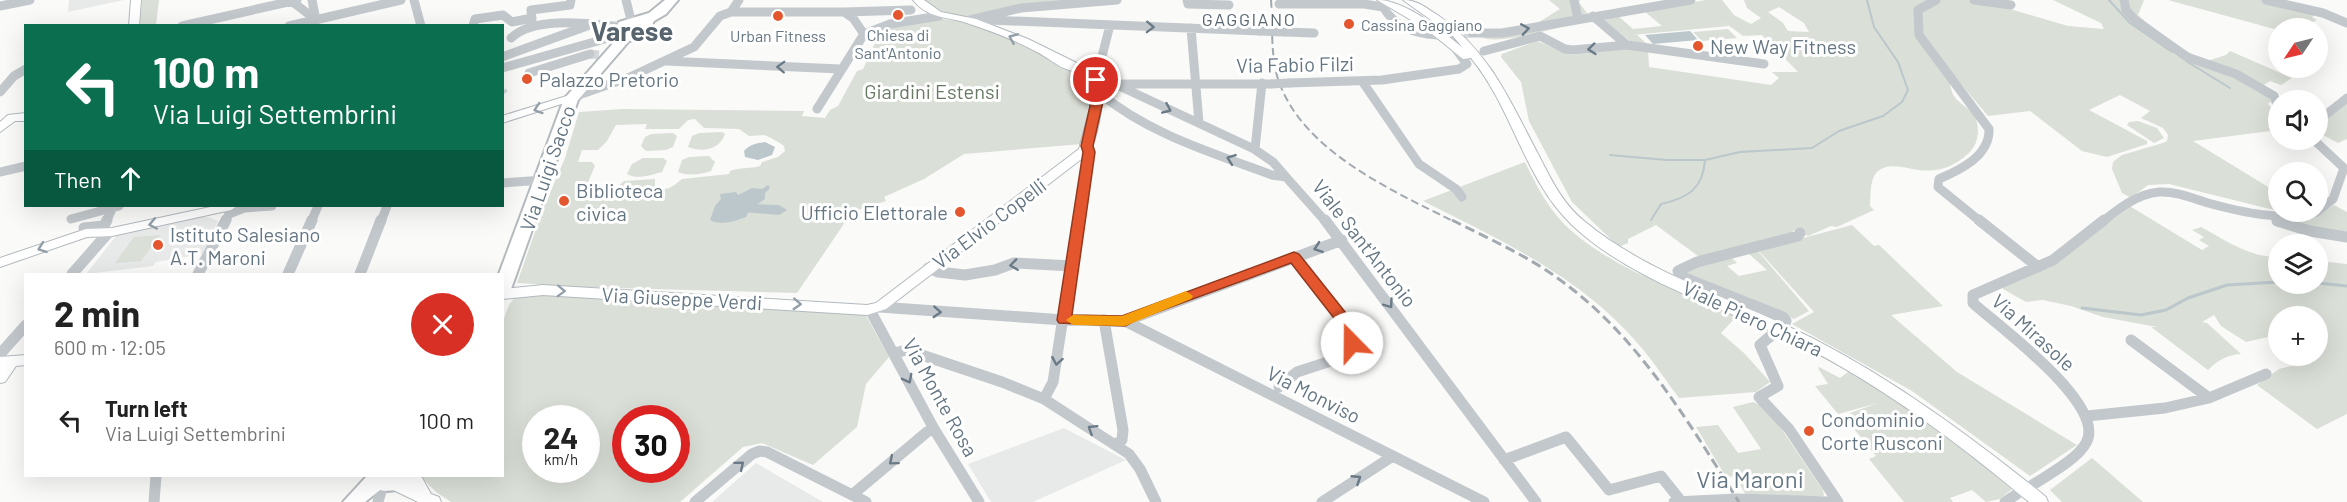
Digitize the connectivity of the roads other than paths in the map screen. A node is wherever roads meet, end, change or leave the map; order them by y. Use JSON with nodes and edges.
{"nodes":[{"id":1,"x":30,"y":0,"type":"edge"},
{"id":2,"x":136,"y":0,"type":"edge"},
{"id":3,"x":293,"y":0,"type":"edge"},
{"id":4,"x":312,"y":0,"type":"edge"},
{"id":5,"x":401,"y":0,"type":"edge"},
{"id":6,"x":414,"y":0,"type":"edge"},
{"id":7,"x":571,"y":0,"type":"edge"},
{"id":8,"x":626,"y":0,"type":"edge"},
{"id":9,"x":672,"y":0,"type":"edge"},
{"id":10,"x":739,"y":0,"type":"edge"},
{"id":11,"x":850,"y":0,"type":"edge"},
{"id":12,"x":918,"y":0,"type":"edge"},
{"id":13,"x":1117,"y":0,"type":"edge"},
{"id":14,"x":1187,"y":0,"type":"edge"},
{"id":15,"x":1318,"y":0,"type":"edge"},
{"id":16,"x":1398,"y":0,"type":"edge"},
{"id":17,"x":1408,"y":0,"type":"edge"},
{"id":18,"x":1421,"y":0,"type":"edge"},
{"id":19,"x":1574,"y":0,"type":"edge"},
{"id":20,"x":1671,"y":0,"type":"edge"},
{"id":21,"x":1691,"y":0,"type":"edge"},
{"id":22,"x":1936,"y":0,"type":"edge"},
{"id":23,"x":1974,"y":0,"type":"edge"},
{"id":24,"x":2124,"y":0,"type":"edge"},
{"id":25,"x":2266,"y":0,"type":"edge"},
{"id":26,"x":2313,"y":0,"type":"edge"},
{"id":27,"x":1279,"y":2,"type":"edge"},
{"id":28,"x":1383,"y":3,"type":"edge"},
{"id":29,"x":2,"y":4,"type":"edge"},
{"id":30,"x":1229,"y":5,"type":"dead end"},
{"id":31,"x":2011,"y":5,"type":"dead end"},
{"id":32,"x":911,"y":10,"type":"dead end"},
{"id":33,"x":2311,"y":10,"type":"junction"},
{"id":34,"x":731,"y":12,"type":"junction"},
{"id":35,"x":840,"y":12,"type":"junction"},
{"id":36,"x":939,"y":16,"type":"junction"},
{"id":37,"x":1593,"y":16,"type":"junction"},
{"id":38,"x":1578,"y":19,"type":"junction"},
{"id":39,"x":970,"y":20,"type":"junction"},
{"id":40,"x":989,"y":20,"type":"dead end"},
{"id":41,"x":316,"y":22,"type":"edge"},
{"id":42,"x":532,"y":22,"type":"junction"},
{"id":43,"x":2347,"y":23,"type":"edge"},
{"id":44,"x":134,"y":24,"type":"edge"},
{"id":45,"x":191,"y":24,"type":"edge"},
{"id":46,"x":420,"y":24,"type":"edge"},
{"id":47,"x":473,"y":24,"type":"edge"},
{"id":48,"x":590,"y":25,"type":"junction"},
{"id":49,"x":1110,"y":25,"type":"junction"},
{"id":50,"x":629,"y":27,"type":"junction"},
{"id":51,"x":1191,"y":28,"type":"junction"},
{"id":52,"x":1314,"y":33,"type":"dead end"},
{"id":53,"x":1472,"y":33,"type":"tunnel mouth"},
{"id":54,"x":864,"y":34,"type":"junction"},
{"id":55,"x":1437,"y":35,"type":"tunnel mouth"},
{"id":56,"x":511,"y":38,"type":"dead end"},
{"id":57,"x":1451,"y":43,"type":"junction"},
{"id":58,"x":1465,"y":44,"type":"junction"},
{"id":59,"x":1627,"y":45,"type":"junction"},
{"id":60,"x":1484,"y":51,"type":"junction"},
{"id":61,"x":555,"y":53,"type":"junction"},
{"id":62,"x":603,"y":55,"type":"junction"},
{"id":63,"x":673,"y":60,"type":"junction"},
{"id":64,"x":506,"y":62,"type":"edge"},
{"id":65,"x":562,"y":64,"type":"junction"},
{"id":66,"x":1764,"y":64,"type":"dead end"},
{"id":67,"x":840,"y":69,"type":"junction"},
{"id":68,"x":24,"y":70,"type":"edge"},
{"id":69,"x":529,"y":73,"type":"dead end"},
{"id":70,"x":1093,"y":80,"type":"junction"},
{"id":71,"x":1362,"y":81,"type":"junction"},
{"id":72,"x":1196,"y":82,"type":"junction"},
{"id":73,"x":1267,"y":83,"type":"junction"},
{"id":74,"x":1114,"y":84,"type":"junction"},
{"id":75,"x":0,"y":92,"type":"edge"},
{"id":76,"x":1098,"y":92,"type":"junction"},
{"id":77,"x":2268,"y":93,"type":"edge"},
{"id":78,"x":573,"y":97,"type":"junction"},
{"id":79,"x":2347,"y":98,"type":"edge"},
{"id":80,"x":1506,"y":101,"type":"junction"},
{"id":81,"x":817,"y":109,"type":"dead end"},
{"id":82,"x":1093,"y":114,"type":"junction"},
{"id":83,"x":2328,"y":114,"type":"edge"},
{"id":84,"x":24,"y":117,"type":"edge"},
{"id":85,"x":6,"y":118,"type":"edge"},
{"id":86,"x":504,"y":119,"type":"edge"},
{"id":87,"x":1199,"y":123,"type":"junction"},
{"id":88,"x":0,"y":128,"type":"edge"},
{"id":89,"x":1087,"y":146,"type":"junction"},
{"id":90,"x":1255,"y":149,"type":"junction"},
{"id":91,"x":2326,"y":150,"type":"edge"},
{"id":92,"x":24,"y":166,"type":"edge"},
{"id":93,"x":2346,"y":167,"type":"edge"},
{"id":94,"x":0,"y":172,"type":"edge"},
{"id":95,"x":1286,"y":177,"type":"junction"},
{"id":96,"x":544,"y":180,"type":"junction"},
{"id":97,"x":504,"y":183,"type":"edge"},
{"id":98,"x":1462,"y":197,"type":"dead end"},
{"id":99,"x":2328,"y":203,"type":"edge"},
{"id":100,"x":113,"y":207,"type":"edge"},
{"id":101,"x":254,"y":207,"type":"edge"},
{"id":102,"x":318,"y":207,"type":"edge"},
{"id":103,"x":387,"y":207,"type":"edge"},
{"id":104,"x":235,"y":208,"type":"edge"},
{"id":105,"x":2259,"y":216,"type":"junction"},
{"id":106,"x":2268,"y":217,"type":"edge"},
{"id":107,"x":71,"y":219,"type":"dead end"},
{"id":108,"x":84,"y":228,"type":"dead end"},
{"id":109,"x":105,"y":233,"type":"junction"},
{"id":110,"x":1800,"y":233,"type":"dead end"},
{"id":111,"x":2347,"y":237,"type":"edge"},
{"id":112,"x":1342,"y":240,"type":"junction"},
{"id":113,"x":1294,"y":257,"type":"junction"},
{"id":114,"x":0,"y":263,"type":"edge"},
{"id":115,"x":1072,"y":266,"type":"junction"},
{"id":116,"x":2038,"y":267,"type":"junction"},
{"id":117,"x":928,"y":268,"type":"junction"},
{"id":118,"x":73,"y":273,"type":"edge"},
{"id":119,"x":199,"y":273,"type":"edge"},
{"id":120,"x":288,"y":273,"type":"edge"},
{"id":121,"x":360,"y":273,"type":"edge"},
{"id":122,"x":504,"y":287,"type":"edge"},
{"id":123,"x":504,"y":292,"type":"edge"},
{"id":124,"x":875,"y":306,"type":"junction"},
{"id":125,"x":1064,"y":320,"type":"junction"},
{"id":126,"x":1104,"y":320,"type":"junction"},
{"id":127,"x":1125,"y":321,"type":"junction"},
{"id":128,"x":24,"y":330,"type":"edge"},
{"id":129,"x":2132,"y":340,"type":"dead end"},
{"id":130,"x":894,"y":353,"type":"junction"},
{"id":131,"x":9,"y":359,"type":"edge"},
{"id":132,"x":2266,"y":374,"type":"dead end"},
{"id":133,"x":0,"y":378,"type":"edge"},
{"id":134,"x":1279,"y":387,"type":"dead end"},
{"id":135,"x":2209,"y":398,"type":"junction"},
{"id":136,"x":1044,"y":399,"type":"junction"},
{"id":137,"x":2087,"y":416,"type":"junction"},
{"id":138,"x":934,"y":429,"type":"junction"},
{"id":139,"x":1116,"y":444,"type":"junction"},
{"id":140,"x":1393,"y":456,"type":"junction"},
{"id":141,"x":1504,"y":460,"type":"junction"},
{"id":142,"x":156,"y":477,"type":"edge"},
{"id":143,"x":414,"y":477,"type":"edge"},
{"id":144,"x":386,"y":484,"type":"edge"},
{"id":145,"x":852,"y":495,"type":"junction"},
{"id":146,"x":429,"y":499,"type":"edge"},
{"id":147,"x":1677,"y":501,"type":"edge"},
{"id":148,"x":154,"y":502,"type":"edge"},
{"id":149,"x":353,"y":502,"type":"edge"},
{"id":150,"x":694,"y":502,"type":"edge"},
{"id":151,"x":866,"y":502,"type":"edge"},
{"id":152,"x":979,"y":502,"type":"edge"},
{"id":153,"x":1156,"y":502,"type":"edge"},
{"id":154,"x":1322,"y":502,"type":"edge"},
{"id":155,"x":1484,"y":502,"type":"edge"},
{"id":156,"x":1536,"y":502,"type":"edge"},
{"id":157,"x":1827,"y":502,"type":"edge"},
{"id":158,"x":1838,"y":502,"type":"edge"},
{"id":159,"x":2005,"y":502,"type":"edge"},
{"id":160,"x":2040,"y":502,"type":"edge"}],
"edges":[{"from":1,"to":29,"type":"street"},
{"from":2,"to":44,"type":"street"},
{"from":3,"to":41,"type":"street"},
{"from":3,"to":45,"type":"street"},
{"from":4,"to":41,"type":"street"},
{"from":5,"to":41,"type":"street"},
{"from":6,"to":46,"type":"street"},
{"from":7,"to":42,"type":"street"},
{"from":8,"to":50,"type":"street"},
{"from":9,"to":50,"type":"main road"},
{"from":10,"to":34,"type":"street"},
{"from":11,"to":35,"type":"street"},
{"from":12,"to":36,"type":"street"},
{"from":13,"to":39,"type":"street"},
{"from":14,"to":30,"type":"street"},
{"from":15,"to":27,"type":"street"},
{"from":16,"to":58,"type":"street","name":"Viale Piero Chiara"},
{"from":17,"to":58,"type":"street","name":"Viale Piero Chiara"},
{"from":18,"to":60,"type":"street","name":"Viale Piero Chiara"},
{"from":19,"to":38,"type":"street"},
{"from":20,"to":37,"type":"street"},
{"from":21,"to":37,"type":"street"},
{"from":22,"to":116,"type":"street"},
{"from":23,"to":31,"type":"street"},
{"from":24,"to":77,"type":"street"},
{"from":25,"to":33,"type":"street"},
{"from":26,"to":33,"type":"street"},
{"from":27,"to":28,"type":"street"},
{"from":28,"to":55,"type":"street"},
{"from":28,"to":57,"type":"street","name":"Viale Piero Chiara"},
{"from":32,"to":35,"type":"street"},
{"from":33,"to":43,"type":"street"},
{"from":34,"to":35,"type":"street"},
{"from":34,"to":63,"type":"street"},
{"from":35,"to":54,"type":"street"},
{"from":36,"to":39,"type":"street"},
{"from":36,"to":54,"type":"street"},
{"from":37,"to":38,"type":"street"},
{"from":37,"to":59,"type":"street"},
{"from":53,"to":38,"type":"street","one_way":true},
{"from":70,"to":39,"type":"street","one_way":true},
{"from":40,"to":49,"type":"street"},
{"from":42,"to":47,"type":"street"},
{"from":42,"to":48,"type":"street"},
{"from":42,"to":56,"type":"street"},
{"from":48,"to":50,"type":"street"},
{"from":48,"to":64,"type":"street"},
{"from":49,"to":51,"type":"street","one_way":true},
{"from":49,"to":70,"type":"street"},
{"from":50,"to":61,"type":"street"},
{"from":50,"to":62,"type":"main road"},
{"from":51,"to":52,"type":"street","bridge":true},
{"from":51,"to":72,"type":"street"},
{"from":54,"to":67,"type":"street"},
{"from":57,"to":71,"type":"street","name":"Via Fabio Filzi"},
{"from":57,"to":80,"type":"street","name":"Viale Piero Chiara"},
{"from":58,"to":80,"type":"street","name":"Viale Piero Chiara"},
{"from":59,"to":60,"type":"street","one_way":true},
{"from":59,"to":66,"type":"street"},
{"from":60,"to":80,"type":"street","name":"Viale Piero Chiara"},
{"from":61,"to":64,"type":"street"},
{"from":61,"to":65,"type":"street"},
{"from":62,"to":65,"type":"street"},
{"from":62,"to":78,"type":"main road"},
{"from":67,"to":63,"type":"street","one_way":true},
{"from":63,"to":78,"type":"street"},
{"from":65,"to":69,"type":"street"},
{"from":67,"to":81,"type":"street"},
{"from":68,"to":75,"type":"street"},
{"from":70,"to":74,"type":"street","name":"Via Fabio Filzi"},
{"from":70,"to":76,"type":"street"},
{"from":70,"to":82,"type":"street"},
{"from":71,"to":73,"type":"street","name":"Via Fabio Filzi","bridge":true},
{"from":71,"to":98,"type":"street"},
{"from":72,"to":73,"type":"street","name":"Via Fabio Filzi"},
{"from":72,"to":74,"type":"street","name":"Via Fabio Filzi"},
{"from":72,"to":87,"type":"street"},
{"from":73,"to":90,"type":"street"},
{"from":74,"to":87,"type":"street","one_way":true},
{"from":76,"to":82,"type":"street"},
{"from":95,"to":76,"type":"street","name":"Viale Sant'Antonio","one_way":true},
{"from":78,"to":86,"type":"street","one_way":true},
{"from":78,"to":96,"type":"main road","name":"Via Luigi Sacco"},
{"from":79,"to":83,"type":"street"},
{"from":80,"to":160,"type":"street","name":"Viale Piero Chiara"},
{"from":82,"to":89,"type":"street"},
{"from":84,"to":85,"type":"street"},
{"from":85,"to":88,"type":"street"},
{"from":87,"to":90,"type":"street"},
{"from":89,"to":115,"type":"street"},
{"from":89,"to":117,"type":"street","name":"Via Elvio Copelli"},
{"from":90,"to":95,"type":"street"},
{"from":91,"to":93,"type":"street","name":"Via Mirasole"},
{"from":92,"to":94,"type":"street"},
{"from":93,"to":99,"type":"street","name":"Via Mirasole"},
{"from":95,"to":112,"type":"street","name":"Viale Sant'Antonio"},
{"from":96,"to":97,"type":"street"},
{"from":96,"to":122,"type":"main road","name":"Via Luigi Sacco"},
{"from":100,"to":107,"type":"street"},
{"from":100,"to":108,"type":"street"},
{"from":100,"to":109,"type":"street"},
{"from":101,"to":104,"type":"street"},
{"from":102,"to":120,"type":"street"},
{"from":103,"to":121,"type":"street"},
{"from":104,"to":109,"type":"street","one_way":true},
{"from":104,"to":119,"type":"street"},
{"from":105,"to":106,"type":"street","name":"Via Mirasole"},
{"from":105,"to":111,"type":"street"},
{"from":105,"to":116,"type":"street","name":"Via Mirasole"},
{"from":109,"to":114,"type":"street","one_way":true},
{"from":109,"to":118,"type":"street"},
{"from":110,"to":158,"type":"street"},
{"from":112,"to":113,"type":"street","one_way":true},
{"from":112,"to":141,"type":"street","name":"Viale Sant'Antonio","one_way":true},
{"from":113,"to":127,"type":"street"},
{"from":113,"to":134,"type":"street"},
{"from":115,"to":117,"type":"street","one_way":true},
{"from":115,"to":125,"type":"street"},
{"from":116,"to":137,"type":"street","name":"Via Mirasole"},
{"from":117,"to":124,"type":"street","name":"Via Elvio Copelli"},
{"from":123,"to":124,"type":"street","name":"Via Giuseppe Verdi","one_way":true},
{"from":124,"to":125,"type":"street","name":"Via Giuseppe Verdi","one_way":true},
{"from":124,"to":130,"type":"street","name":"Via Monte Rosa"},
{"from":125,"to":126,"type":"street","name":"Via Giuseppe Verdi"},
{"from":125,"to":136,"type":"street","one_way":true},
{"from":126,"to":127,"type":"street","name":"Via Giuseppe Verdi"},
{"from":126,"to":139,"type":"street"},
{"from":127,"to":140,"type":"street","name":"Via Monviso"},
{"from":128,"to":131,"type":"street"},
{"from":129,"to":135,"type":"street"},
{"from":130,"to":136,"type":"street"},
{"from":130,"to":138,"type":"street","name":"Via Monte Rosa","one_way":true},
{"from":131,"to":133,"type":"street"},
{"from":132,"to":135,"type":"street"},
{"from":135,"to":137,"type":"street"},
{"from":139,"to":136,"type":"street","one_way":true},
{"from":137,"to":159,"type":"street"},
{"from":138,"to":145,"type":"street","one_way":true},
{"from":138,"to":152,"type":"street","name":"Via Monte Rosa"},
{"from":139,"to":153,"type":"street"},
{"from":154,"to":140,"type":"street","one_way":true},
{"from":140,"to":155,"type":"street","name":"Via Monviso"},
{"from":141,"to":147,"type":"street"},
{"from":141,"to":156,"type":"street","name":"Viale Sant'Antonio"},
{"from":142,"to":148,"type":"street"},
{"from":143,"to":146,"type":"street"},
{"from":144,"to":146,"type":"street"},
{"from":144,"to":149,"type":"main road"},
{"from":150,"to":145,"type":"street","one_way":true},
{"from":145,"to":151,"type":"street"},
{"from":147,"to":157,"type":"street","name":"Via Maroni"}]}
